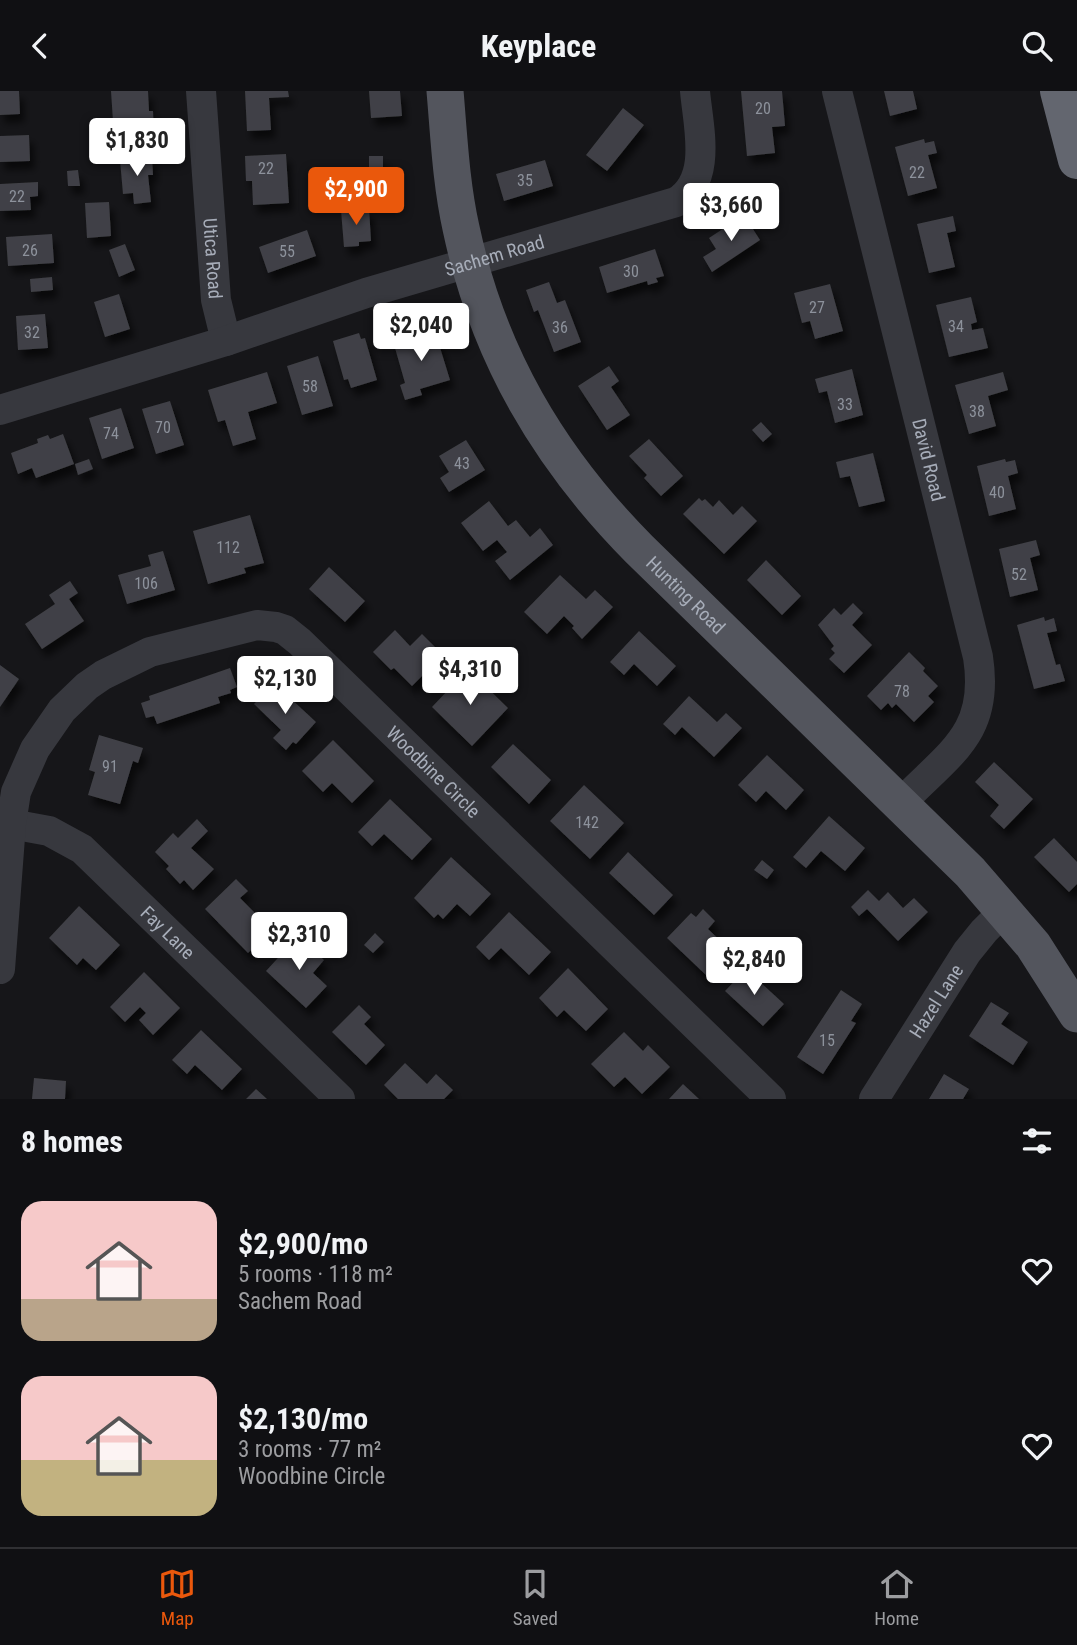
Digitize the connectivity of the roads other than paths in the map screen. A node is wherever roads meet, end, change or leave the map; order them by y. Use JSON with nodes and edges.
{"nodes":[{"id":1,"x":201,"y":91,"type":"edge"},
{"id":2,"x":445,"y":91,"type":"edge"},
{"id":3,"x":695,"y":91,"type":"edge"},
{"id":4,"x":836,"y":91,"type":"edge"},
{"id":5,"x":1059,"y":91,"type":"edge"},
{"id":6,"x":1077,"y":160,"type":"edge"},
{"id":7,"x":469,"y":264,"type":"junction"},
{"id":8,"x":226,"y":341,"type":"junction"},
{"id":9,"x":0,"y":411,"type":"edge"},
{"id":10,"x":901,"y":803,"type":"junction"},
{"id":11,"x":11,"y":824,"type":"junction"},
{"id":12,"x":1005,"y":910,"type":"junction"},
{"id":13,"x":0,"y":969,"type":"edge"},
{"id":14,"x":1077,"y":1014,"type":"edge"},
{"id":15,"x":340,"y":1099,"type":"edge"},
{"id":16,"x":771,"y":1099,"type":"edge"},
{"id":17,"x":874,"y":1099,"type":"edge"}],
"edges":[{"from":1,"to":8,"type":"street","name":"Utica Road"},
{"from":2,"to":7,"type":"main road","name":"Hunting Road"},
{"from":3,"to":7,"type":"street","name":"Sachem Road"},
{"from":4,"to":10,"type":"street","name":"David Road"},
{"from":5,"to":6,"type":"highway"},
{"from":7,"to":8,"type":"street","name":"Sachem Road"},
{"from":7,"to":10,"type":"main road","name":"Hunting Road"},
{"from":8,"to":9,"type":"street","name":"Sachem Road"},
{"from":10,"to":12,"type":"main road","name":"Hunting Road"},
{"from":11,"to":13,"type":"street","name":"Woodbine Circle"},
{"from":11,"to":15,"type":"street","name":"Fay Lane"},
{"from":11,"to":16,"type":"street","name":"Woodbine Circle"},
{"from":12,"to":14,"type":"main road","name":"Hunting Road"},
{"from":12,"to":17,"type":"street","name":"Hazel Lane"}]}
